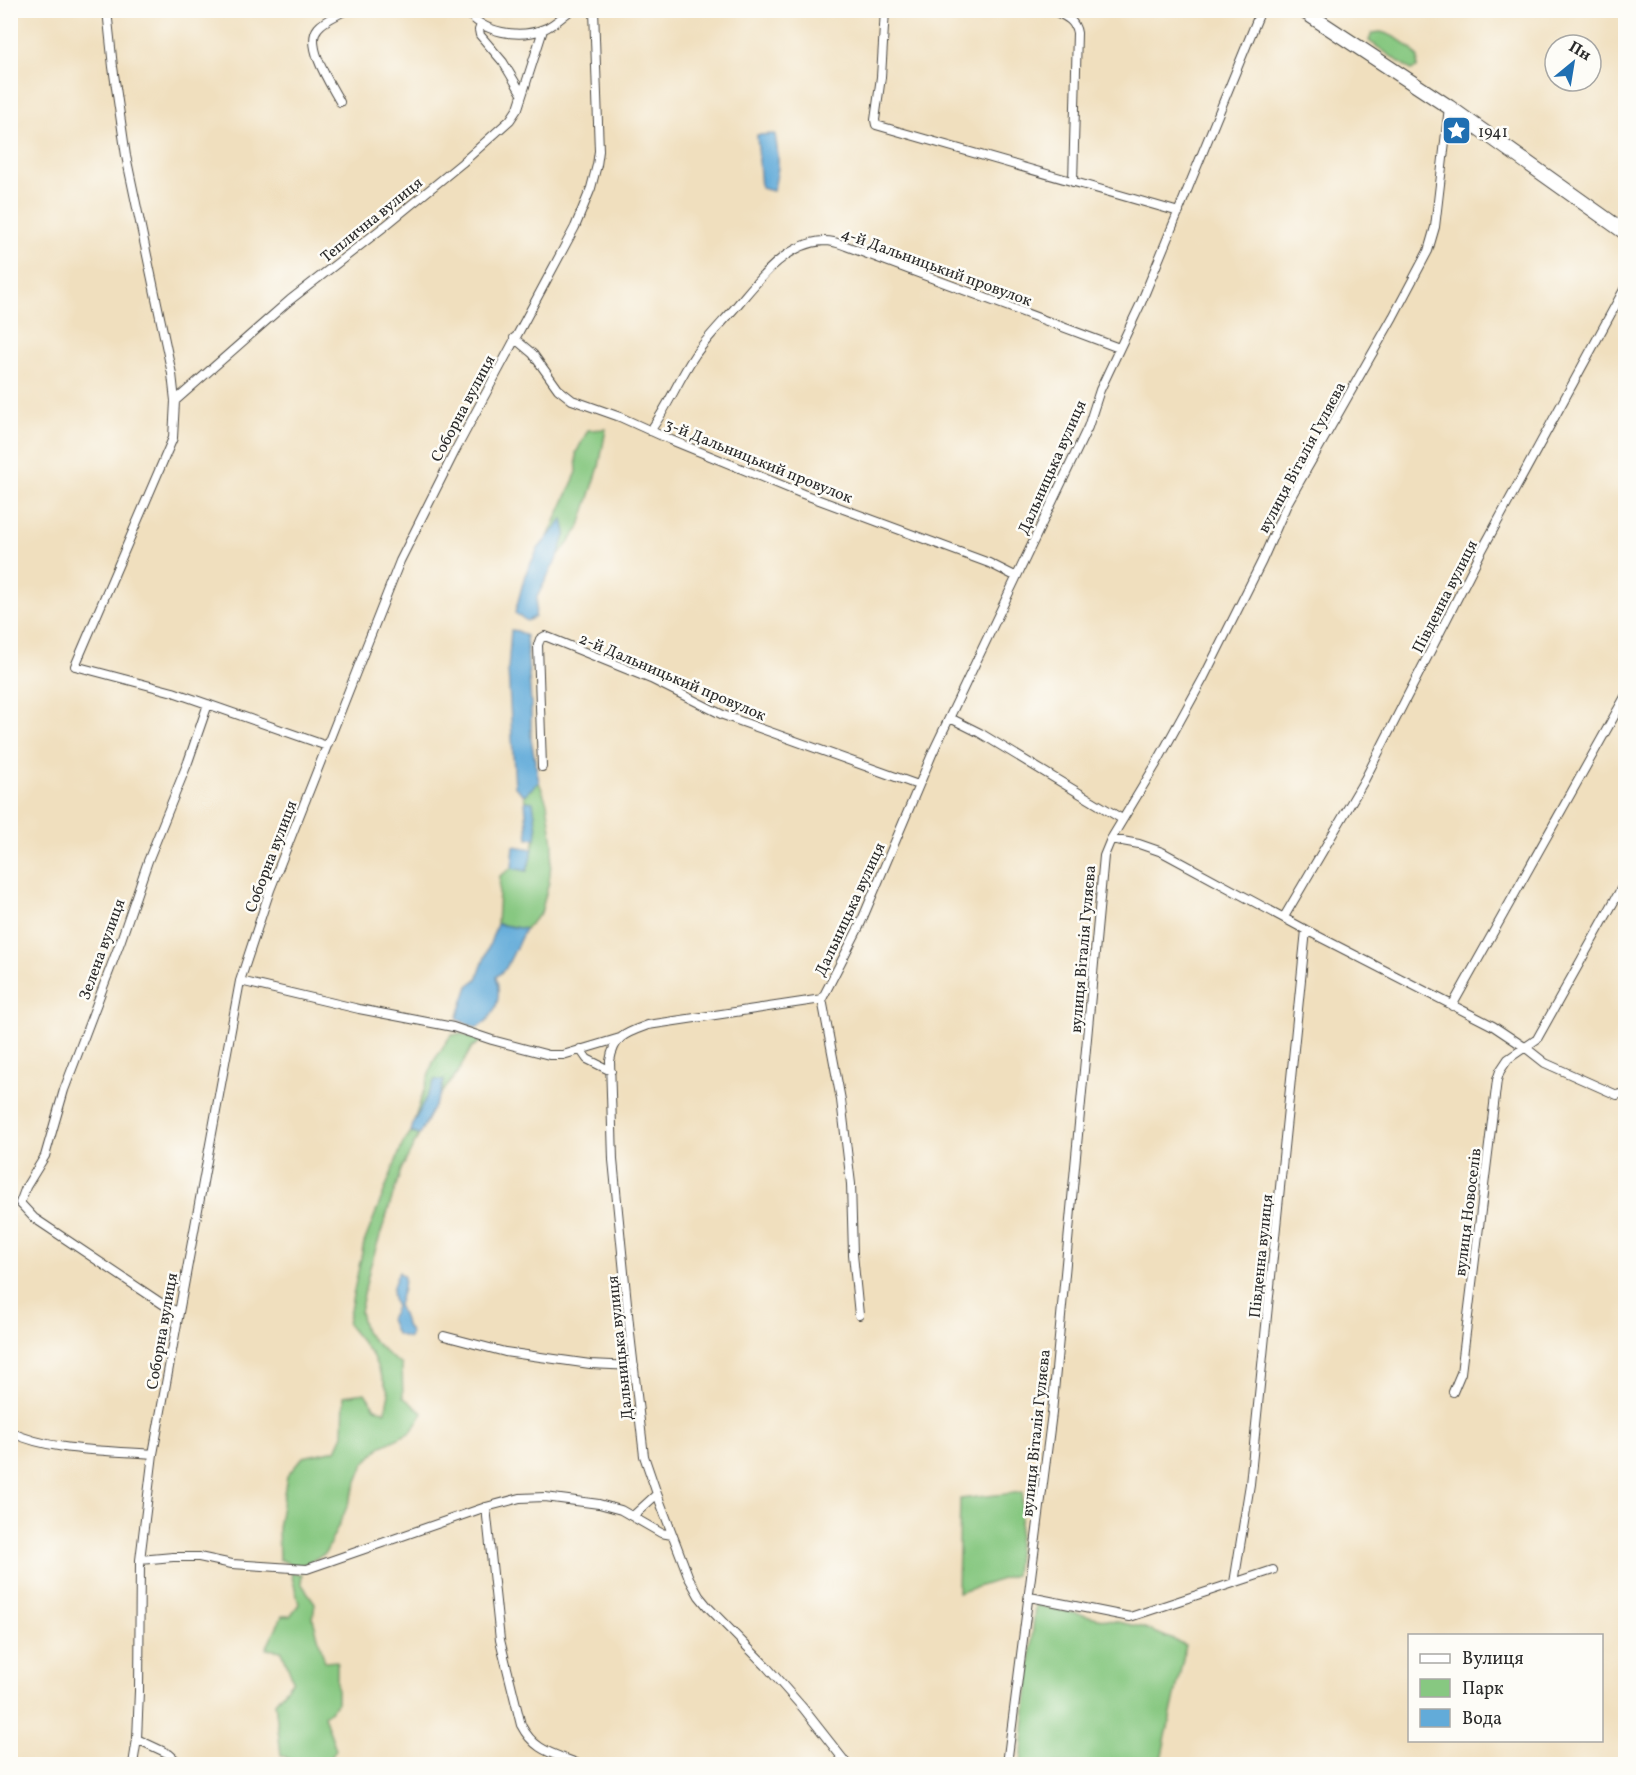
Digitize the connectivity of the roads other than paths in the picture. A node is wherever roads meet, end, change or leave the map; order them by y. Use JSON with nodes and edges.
{"nodes":[{"id":1,"x":107,"y":10,"type":"edge"},
{"id":2,"x":346,"y":10,"type":"edge"},
{"id":3,"x":466,"y":10,"type":"edge"},
{"id":4,"x":571,"y":10,"type":"edge"},
{"id":5,"x":594,"y":10,"type":"edge"},
{"id":6,"x":885,"y":10,"type":"edge"},
{"id":7,"x":1052,"y":10,"type":"edge"},
{"id":8,"x":1261,"y":10,"type":"edge"},
{"id":9,"x":1302,"y":10,"type":"edge"},
{"id":10,"x":481,"y":25,"type":"junction"},
{"id":11,"x":543,"y":30,"type":"junction"},
{"id":12,"x":522,"y":94,"type":"junction"},
{"id":13,"x":339,"y":102,"type":"dead end"},
{"id":14,"x":1449,"y":107,"type":"junction"},
{"id":15,"x":1073,"y":182,"type":"junction"},
{"id":16,"x":1179,"y":212,"type":"junction"},
{"id":17,"x":1626,"y":233,"type":"edge"},
{"id":18,"x":1626,"y":286,"type":"edge"},
{"id":19,"x":514,"y":338,"type":"junction"},
{"id":20,"x":1119,"y":348,"type":"junction"},
{"id":21,"x":175,"y":401,"type":"junction"},
{"id":22,"x":650,"y":431,"type":"junction"},
{"id":23,"x":1015,"y":576,"type":"junction"},
{"id":24,"x":1626,"y":695,"type":"edge"},
{"id":25,"x":208,"y":704,"type":"junction"},
{"id":26,"x":950,"y":717,"type":"junction"},
{"id":27,"x":327,"y":746,"type":"junction"},
{"id":28,"x":542,"y":767,"type":"dead end"},
{"id":29,"x":918,"y":785,"type":"junction"},
{"id":30,"x":1122,"y":819,"type":"junction"},
{"id":31,"x":1111,"y":839,"type":"junction"},
{"id":32,"x":1626,"y":880,"type":"edge"},
{"id":33,"x":1284,"y":917,"type":"junction"},
{"id":34,"x":1306,"y":930,"type":"junction"},
{"id":35,"x":240,"y":981,"type":"junction"},
{"id":36,"x":822,"y":999,"type":"junction"},
{"id":37,"x":1452,"y":1006,"type":"junction"},
{"id":38,"x":621,"y":1037,"type":"junction"},
{"id":39,"x":1526,"y":1048,"type":"junction"},
{"id":40,"x":579,"y":1049,"type":"junction"},
{"id":41,"x":611,"y":1071,"type":"junction"},
{"id":42,"x":1622,"y":1094,"type":"edge"},
{"id":43,"x":178,"y":1312,"type":"junction"},
{"id":44,"x":859,"y":1315,"type":"dead end"},
{"id":45,"x":444,"y":1336,"type":"dead end"},
{"id":46,"x":634,"y":1366,"type":"junction"},
{"id":47,"x":1453,"y":1392,"type":"dead end"},
{"id":48,"x":10,"y":1432,"type":"edge"},
{"id":49,"x":153,"y":1454,"type":"junction"},
{"id":50,"x":657,"y":1494,"type":"junction"},
{"id":51,"x":486,"y":1506,"type":"junction"},
{"id":52,"x":633,"y":1516,"type":"junction"},
{"id":53,"x":672,"y":1535,"type":"junction"},
{"id":54,"x":141,"y":1560,"type":"junction"},
{"id":55,"x":1273,"y":1570,"type":"dead end"},
{"id":56,"x":1234,"y":1583,"type":"junction"},
{"id":57,"x":1030,"y":1598,"type":"junction"},
{"id":58,"x":136,"y":1739,"type":"junction"},
{"id":59,"x":133,"y":1764,"type":"edge"},
{"id":60,"x":180,"y":1764,"type":"edge"},
{"id":61,"x":579,"y":1764,"type":"edge"},
{"id":62,"x":847,"y":1764,"type":"edge"},
{"id":63,"x":1007,"y":1764,"type":"edge"}],
"edges":[{"from":1,"to":21,"type":"street"},
{"from":2,"to":13,"type":"street"},
{"from":3,"to":10,"type":"street"},
{"from":4,"to":11,"type":"street"},
{"from":5,"to":19,"type":"street","name":"Соборна вулиця"},
{"from":6,"to":15,"type":"street"},
{"from":7,"to":15,"type":"street"},
{"from":8,"to":16,"type":"street","name":"Дальницька вулиця"},
{"from":9,"to":14,"type":"highway"},
{"from":10,"to":11,"type":"street"},
{"from":10,"to":12,"type":"street"},
{"from":11,"to":12,"type":"street","name":"Теплична вулиця"},
{"from":12,"to":21,"type":"street","name":"Теплична вулиця"},
{"from":14,"to":17,"type":"highway"},
{"from":14,"to":30,"type":"street","name":"вулиця Віталія Гуляєва"},
{"from":15,"to":16,"type":"street"},
{"from":16,"to":20,"type":"street","name":"Дальницька вулиця"},
{"from":18,"to":33,"type":"street","name":"Південна вулиця"},
{"from":19,"to":22,"type":"street","name":"3-й Дальницький провулок"},
{"from":19,"to":27,"type":"street","name":"Соборна вулиця"},
{"from":20,"to":22,"type":"street","name":"4-й Дальницький провулок"},
{"from":20,"to":23,"type":"street","name":"Дальницька вулиця"},
{"from":21,"to":25,"type":"street"},
{"from":22,"to":23,"type":"street","name":"3-й Дальницький провулок"},
{"from":23,"to":26,"type":"street","name":"Дальницька вулиця"},
{"from":24,"to":37,"type":"street"},
{"from":25,"to":27,"type":"street"},
{"from":25,"to":43,"type":"street","name":"Зелена вулиця"},
{"from":26,"to":29,"type":"street","name":"Дальницька вулиця"},
{"from":26,"to":30,"type":"street"},
{"from":27,"to":35,"type":"street","name":"Соборна вулиця"},
{"from":28,"to":29,"type":"street","name":"2-й Дальницький провулок"},
{"from":29,"to":36,"type":"street","name":"Дальницька вулиця"},
{"from":30,"to":31,"type":"street","name":"вулиця Віталія Гуляєва"},
{"from":31,"to":33,"type":"street"},
{"from":31,"to":57,"type":"street","name":"вулиця Віталія Гуляєва"},
{"from":32,"to":39,"type":"street","name":"вулиця Новоселів"},
{"from":33,"to":34,"type":"street"},
{"from":34,"to":37,"type":"street"},
{"from":34,"to":56,"type":"street","name":"Південна вулиця"},
{"from":35,"to":40,"type":"street"},
{"from":35,"to":43,"type":"street","name":"Соборна вулиця"},
{"from":36,"to":38,"type":"street","name":"Дальницька вулиця"},
{"from":36,"to":44,"type":"street"},
{"from":37,"to":39,"type":"street"},
{"from":38,"to":40,"type":"street"},
{"from":38,"to":41,"type":"street","name":"Дальницька вулиця"},
{"from":39,"to":42,"type":"street"},
{"from":39,"to":47,"type":"street","name":"вулиця Новоселів"},
{"from":40,"to":41,"type":"street"},
{"from":41,"to":46,"type":"street","name":"Дальницька вулиця"},
{"from":43,"to":49,"type":"street","name":"Соборна вулиця"},
{"from":45,"to":46,"type":"street"},
{"from":46,"to":50,"type":"street","name":"Дальницька вулиця"},
{"from":48,"to":49,"type":"street"},
{"from":49,"to":54,"type":"street","name":"Соборна вулиця"},
{"from":50,"to":52,"type":"street"},
{"from":50,"to":53,"type":"street","name":"Дальницька вулиця"},
{"from":51,"to":52,"type":"street"},
{"from":51,"to":54,"type":"street"},
{"from":51,"to":61,"type":"street"},
{"from":52,"to":53,"type":"street"},
{"from":53,"to":62,"type":"street","name":"Дальницька вулиця"},
{"from":54,"to":58,"type":"street","name":"Соборна вулиця"},
{"from":55,"to":56,"type":"street"},
{"from":56,"to":57,"type":"street"},
{"from":57,"to":63,"type":"street","name":"вулиця Віталія Гуляєва"},
{"from":58,"to":59,"type":"street","name":"Соборна вулиця"},
{"from":58,"to":60,"type":"street"}]}
